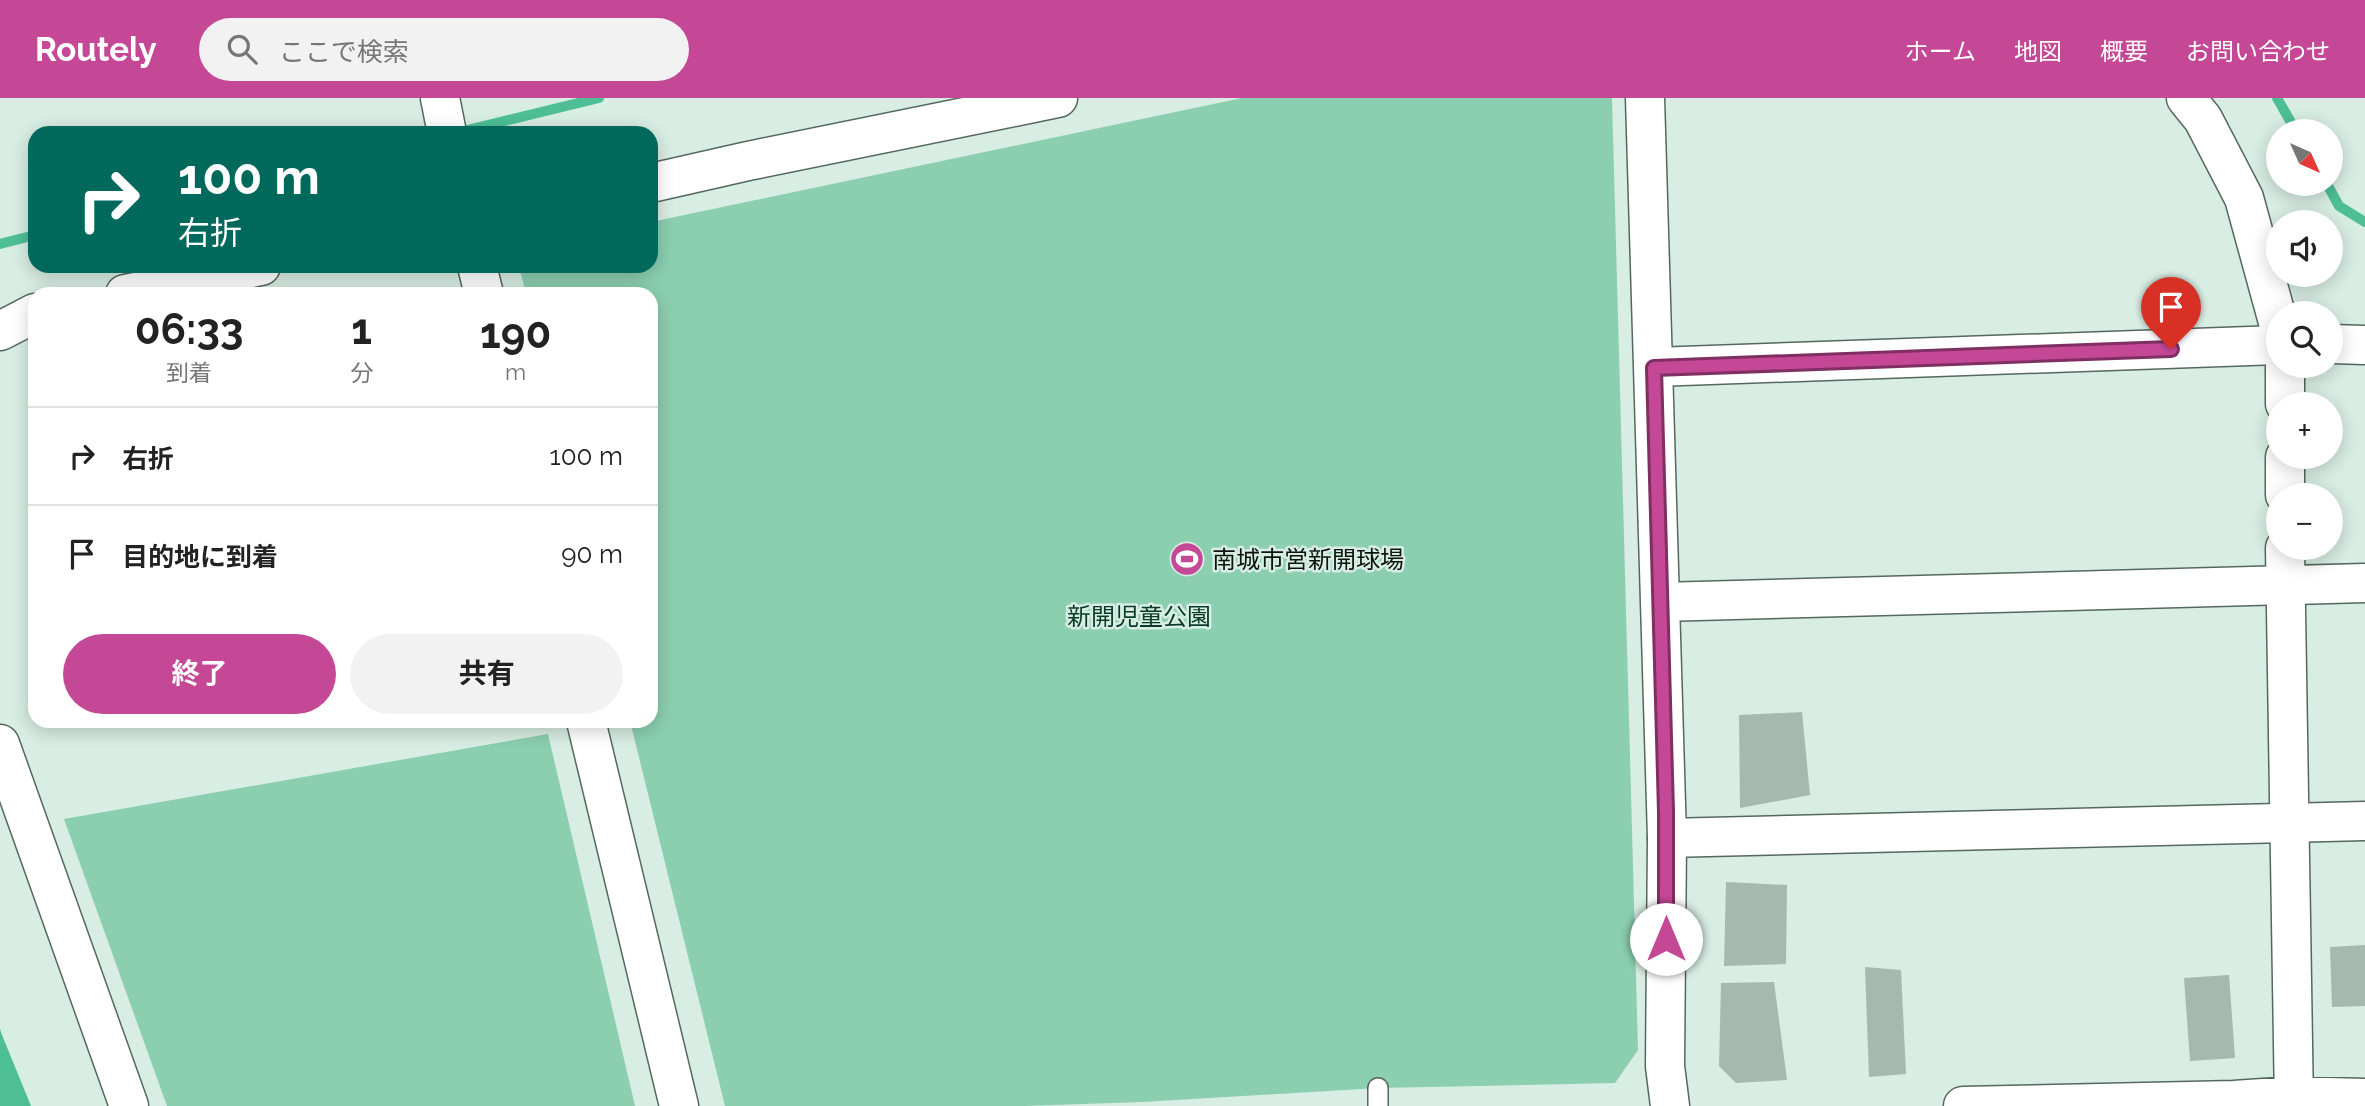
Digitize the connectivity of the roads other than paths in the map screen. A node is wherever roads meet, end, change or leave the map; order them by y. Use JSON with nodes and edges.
{"nodes":[{"id":1,"x":440,"y":98,"type":"edge"},
{"id":2,"x":1058,"y":98,"type":"edge"},
{"id":3,"x":1645,"y":98,"type":"edge"},
{"id":4,"x":2186,"y":98,"type":"edge"},
{"id":5,"x":446,"y":126,"type":"edge"},
{"id":6,"x":658,"y":181,"type":"edge"},
{"id":7,"x":227,"y":273,"type":"edge"},
{"id":8,"x":159,"y":287,"type":"edge"},
{"id":9,"x":2272,"y":301,"type":"edge"},
{"id":10,"x":28,"y":317,"type":"edge"},
{"id":11,"x":0,"y":331,"type":"edge"},
{"id":12,"x":2343,"y":344,"type":"edge"},
{"id":13,"x":2266,"y":345,"type":"edge"},
{"id":14,"x":2365,"y":345,"type":"edge"},
{"id":15,"x":1654,"y":368,"type":"junction"},
{"id":16,"x":2285,"y":560,"type":"edge"},
{"id":17,"x":2365,"y":583,"type":"edge"},
{"id":18,"x":2285,"y":585,"type":"junction"},
{"id":19,"x":1661,"y":602,"type":"junction"},
{"id":20,"x":588,"y":728,"type":"edge"},
{"id":21,"x":0,"y":744,"type":"edge"},
{"id":22,"x":2365,"y":821,"type":"edge"},
{"id":23,"x":2291,"y":822,"type":"junction"},
{"id":24,"x":1667,"y":838,"type":"junction"},
{"id":25,"x":2365,"y":1098,"type":"edge"},
{"id":26,"x":2293,"y":1101,"type":"edge"},
{"id":27,"x":2115,"y":1104,"type":"edge"},
{"id":28,"x":129,"y":1106,"type":"edge"},
{"id":29,"x":679,"y":1106,"type":"edge"},
{"id":30,"x":1670,"y":1106,"type":"edge"},
{"id":31,"x":1963,"y":1106,"type":"edge"},
{"id":32,"x":1975,"y":1106,"type":"edge"}],
"edges":[{"from":1,"to":5,"type":"street"},
{"from":2,"to":6,"type":"street"},
{"from":3,"to":15,"type":"street"},
{"from":4,"to":9,"type":"street"},
{"from":7,"to":8,"type":"street"},
{"from":10,"to":11,"type":"street"},
{"from":12,"to":14,"type":"street"},
{"from":13,"to":15,"type":"street"},
{"from":15,"to":19,"type":"street"},
{"from":16,"to":18,"type":"street"},
{"from":17,"to":18,"type":"street"},
{"from":18,"to":19,"type":"street"},
{"from":18,"to":23,"type":"street"},
{"from":19,"to":24,"type":"street"},
{"from":20,"to":29,"type":"street"},
{"from":21,"to":28,"type":"street"},
{"from":22,"to":23,"type":"street"},
{"from":23,"to":24,"type":"street"},
{"from":23,"to":26,"type":"street"},
{"from":24,"to":30,"type":"street"},
{"from":25,"to":26,"type":"street"},
{"from":26,"to":27,"type":"street"},
{"from":27,"to":32,"type":"street"},
{"from":31,"to":32,"type":"street"}]}
